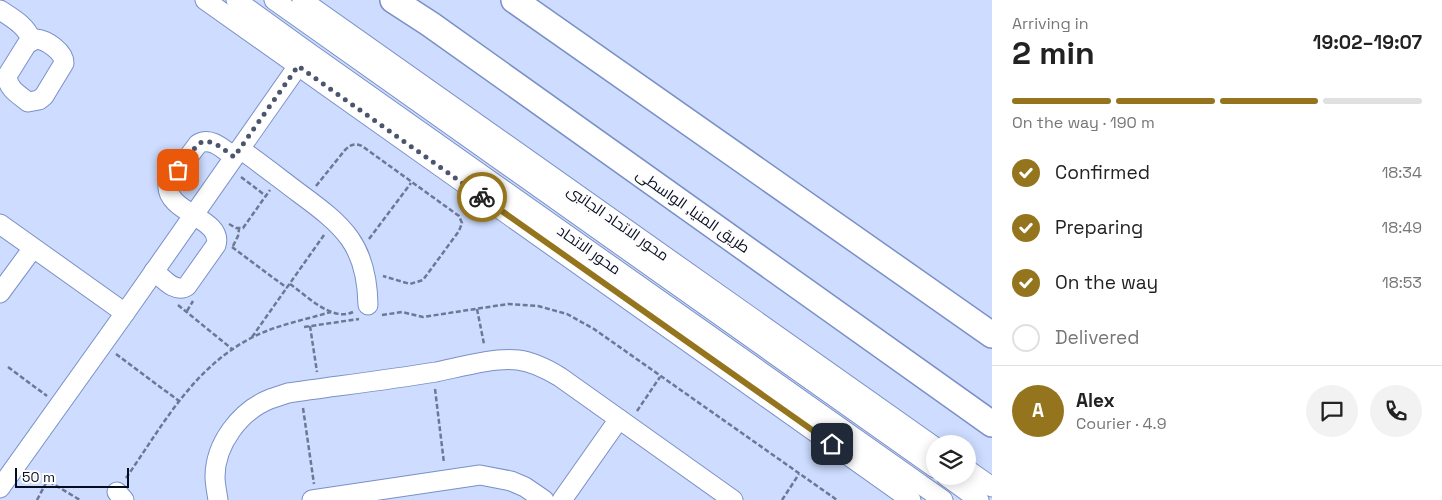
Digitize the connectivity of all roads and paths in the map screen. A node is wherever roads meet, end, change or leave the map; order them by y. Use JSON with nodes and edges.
{"nodes":[{"id":1,"x":205,"y":0,"type":"edge"},
{"id":2,"x":236,"y":0,"type":"edge"},
{"id":3,"x":274,"y":0,"type":"edge"},
{"id":4,"x":393,"y":0,"type":"edge"},
{"id":5,"x":514,"y":0,"type":"edge"},
{"id":6,"x":0,"y":10,"type":"edge"},
{"id":7,"x":312,"y":17,"type":"edge"},
{"id":8,"x":31,"y":40,"type":"junction"},
{"id":9,"x":303,"y":59,"type":"junction"},
{"id":10,"x":5,"y":90,"type":"edge"},
{"id":11,"x":234,"y":158,"type":"junction"},
{"id":12,"x":279,"y":178,"type":"junction"},
{"id":13,"x":544,"y":181,"type":"junction"},
{"id":14,"x":412,"y":183,"type":"junction"},
{"id":15,"x":266,"y":196,"type":"junction"},
{"id":16,"x":306,"y":198,"type":"junction"},
{"id":17,"x":194,"y":215,"type":"junction"},
{"id":18,"x":335,"y":220,"type":"junction"},
{"id":19,"x":0,"y":224,"type":"edge"},
{"id":20,"x":229,"y":224,"type":"dead end"},
{"id":21,"x":232,"y":247,"type":"dead end"},
{"id":22,"x":33,"y":248,"type":"junction"},
{"id":23,"x":362,"y":262,"type":"junction"},
{"id":24,"x":154,"y":271,"type":"junction"},
{"id":25,"x":290,"y":284,"type":"junction"},
{"id":26,"x":287,"y":288,"type":"junction"},
{"id":27,"x":0,"y":292,"type":"edge"},
{"id":28,"x":171,"y":299,"type":"dead end"},
{"id":29,"x":477,"y":309,"type":"junction"},
{"id":30,"x":330,"y":312,"type":"junction"},
{"id":31,"x":125,"y":313,"type":"junction"},
{"id":32,"x":371,"y":313,"type":"junction"},
{"id":33,"x":310,"y":326,"type":"junction"},
{"id":34,"x":304,"y":327,"type":"dead end"},
{"id":35,"x":992,"y":334,"type":"edge"},
{"id":36,"x":252,"y":337,"type":"junction"},
{"id":37,"x":103,"y":344,"type":"junction"},
{"id":38,"x":232,"y":349,"type":"junction"},
{"id":39,"x":487,"y":363,"type":"junction"},
{"id":40,"x":8,"y":367,"type":"dead end"},
{"id":41,"x":433,"y":372,"type":"junction"},
{"id":42,"x":660,"y":377,"type":"junction"},
{"id":43,"x":319,"y":389,"type":"junction"},
{"id":44,"x":300,"y":392,"type":"junction"},
{"id":45,"x":179,"y":401,"type":"junction"},
{"id":46,"x":59,"y":405,"type":"junction"},
{"id":47,"x":624,"y":422,"type":"junction"},
{"id":48,"x":992,"y":424,"type":"edge"},
{"id":49,"x":926,"y":441,"type":"edge"},
{"id":50,"x":926,"y":461,"type":"edge"},
{"id":51,"x":799,"y":474,"type":"junction"},
{"id":52,"x":976,"y":476,"type":"edge"},
{"id":53,"x":446,"y":480,"type":"junction"},
{"id":54,"x":958,"y":485,"type":"edge"},
{"id":55,"x":992,"y":487,"type":"edge"},
{"id":56,"x":0,"y":488,"type":"edge"},
{"id":57,"x":121,"y":496,"type":"edge"},
{"id":58,"x":316,"y":499,"type":"edge"},
{"id":59,"x":37,"y":500,"type":"edge"},
{"id":60,"x":80,"y":500,"type":"edge"},
{"id":61,"x":218,"y":500,"type":"edge"},
{"id":62,"x":312,"y":500,"type":"edge"},
{"id":63,"x":544,"y":500,"type":"edge"},
{"id":64,"x":562,"y":500,"type":"edge"},
{"id":65,"x":734,"y":500,"type":"edge"},
{"id":66,"x":782,"y":500,"type":"edge"},
{"id":67,"x":837,"y":500,"type":"edge"},
{"id":68,"x":911,"y":500,"type":"edge"},
{"id":69,"x":943,"y":500,"type":"edge"},
{"id":70,"x":979,"y":500,"type":"edge"}],
"edges":[{"from":1,"to":9,"type":"street"},
{"from":2,"to":9,"type":"street","name":"محور الاتحاد"},
{"from":3,"to":7,"type":"street","name":"محور الاتحاد"},
{"from":4,"to":48,"type":"main road","name":"طريق المنيا, الواسطى"},
{"from":5,"to":35,"type":"main road"},
{"from":6,"to":8,"type":"street"},
{"from":7,"to":9,"type":"street"},
{"from":7,"to":13,"type":"street","name":"محور الاتحاد"},
{"from":8,"to":10,"type":"street"},
{"from":8,"to":10,"type":"street"},
{"from":9,"to":11,"type":"street"},
{"from":9,"to":68,"type":"street"},
{"from":9,"to":69,"type":"street","name":"محور الاتحاد"},
{"from":11,"to":12,"type":"street"},
{"from":11,"to":15,"type":"path"},
{"from":11,"to":17,"type":"street"},
{"from":11,"to":17,"type":"street"},
{"from":12,"to":15,"type":"path"},
{"from":12,"to":16,"type":"street"},
{"from":13,"to":49,"type":"street","name":"محور الاتحاد الجانبى"},
{"from":13,"to":50,"type":"street","name":"محور الاتحاد"},
{"from":14,"to":16,"type":"path"},
{"from":14,"to":23,"type":"path"},
{"from":14,"to":23,"type":"path"},
{"from":15,"to":20,"type":"path"},
{"from":16,"to":18,"type":"street"},
{"from":17,"to":24,"type":"street"},
{"from":17,"to":24,"type":"street"},
{"from":18,"to":23,"type":"street"},
{"from":18,"to":25,"type":"path"},
{"from":19,"to":22,"type":"street"},
{"from":21,"to":26,"type":"path"},
{"from":22,"to":27,"type":"street"},
{"from":22,"to":31,"type":"street"},
{"from":23,"to":32,"type":"street"},
{"from":24,"to":31,"type":"street"},
{"from":25,"to":26,"type":"path"},
{"from":25,"to":30,"type":"path"},
{"from":26,"to":36,"type":"path"},
{"from":28,"to":38,"type":"path"},
{"from":29,"to":32,"type":"path"},
{"from":29,"to":39,"type":"path"},
{"from":29,"to":42,"type":"path"},
{"from":30,"to":32,"type":"path"},
{"from":30,"to":36,"type":"path"},
{"from":31,"to":37,"type":"street"},
{"from":32,"to":33,"type":"path"},
{"from":33,"to":34,"type":"path"},
{"from":33,"to":43,"type":"path"},
{"from":36,"to":38,"type":"path"},
{"from":37,"to":45,"type":"path"},
{"from":37,"to":46,"type":"street"},
{"from":38,"to":45,"type":"path"},
{"from":39,"to":41,"type":"street"},
{"from":39,"to":47,"type":"street"},
{"from":40,"to":46,"type":"path"},
{"from":41,"to":43,"type":"street"},
{"from":41,"to":53,"type":"path"},
{"from":42,"to":47,"type":"path"},
{"from":42,"to":51,"type":"path"},
{"from":43,"to":44,"type":"street"},
{"from":44,"to":58,"type":"path"},
{"from":44,"to":61,"type":"street"},
{"from":45,"to":57,"type":"path"},
{"from":46,"to":56,"type":"street"},
{"from":47,"to":64,"type":"street"},
{"from":47,"to":65,"type":"street"},
{"from":51,"to":66,"type":"path"},
{"from":51,"to":67,"type":"path"},
{"from":52,"to":55,"type":"street"},
{"from":53,"to":58,"type":"street"},
{"from":53,"to":63,"type":"street"},
{"from":54,"to":70,"type":"street"},
{"from":58,"to":62,"type":"street"},
{"from":59,"to":60,"type":"path"}]}
